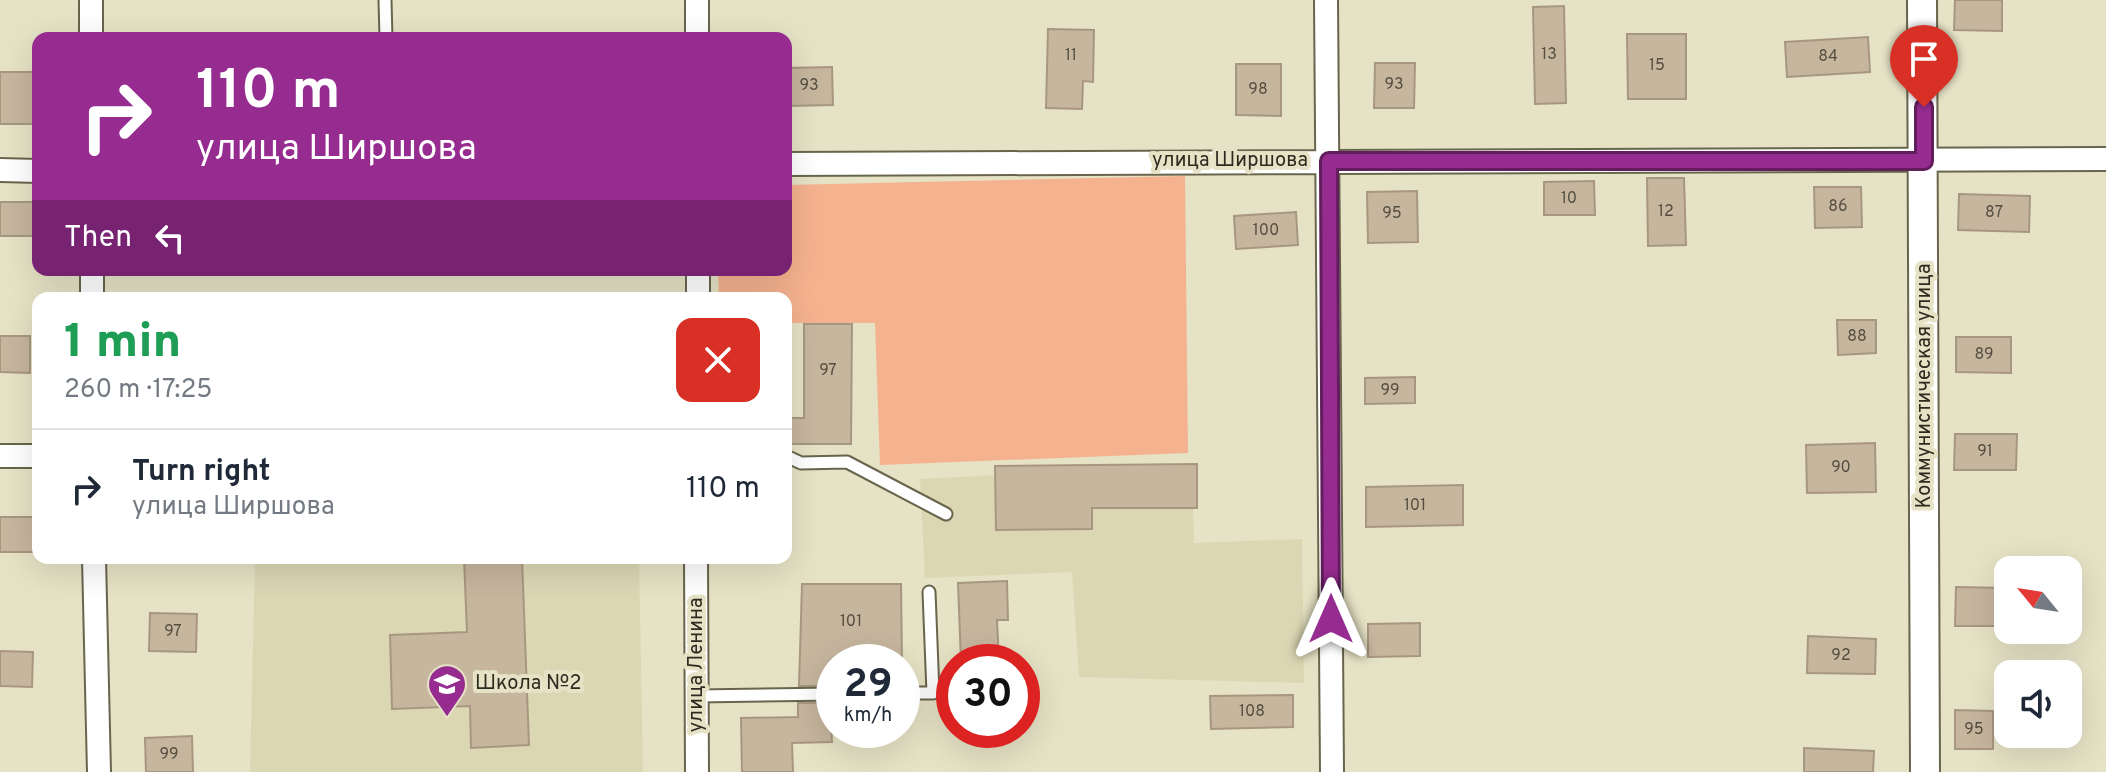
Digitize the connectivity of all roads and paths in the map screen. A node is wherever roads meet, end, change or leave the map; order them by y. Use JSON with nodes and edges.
{"nodes":[{"id":1,"x":91,"y":0,"type":"edge"},
{"id":2,"x":385,"y":0,"type":"edge"},
{"id":3,"x":697,"y":0,"type":"edge"},
{"id":4,"x":1326,"y":0,"type":"edge"},
{"id":5,"x":1922,"y":0,"type":"edge"},
{"id":6,"x":91,"y":32,"type":"edge"},
{"id":7,"x":386,"y":32,"type":"edge"},
{"id":8,"x":697,"y":32,"type":"edge"},
{"id":9,"x":2106,"y":159,"type":"edge"},
{"id":10,"x":1329,"y":161,"type":"junction"},
{"id":11,"x":1924,"y":161,"type":"junction"},
{"id":12,"x":792,"y":164,"type":"edge"},
{"id":13,"x":0,"y":170,"type":"edge"},
{"id":14,"x":32,"y":171,"type":"edge"},
{"id":15,"x":0,"y":456,"type":"edge"},
{"id":16,"x":32,"y":456,"type":"edge"},
{"id":17,"x":792,"y":459,"type":"edge"},
{"id":18,"x":946,"y":514,"type":"dead end"},
{"id":19,"x":94,"y":564,"type":"edge"},
{"id":20,"x":696,"y":564,"type":"edge"},
{"id":21,"x":929,"y":592,"type":"dead end"},
{"id":22,"x":920,"y":693,"type":"edge"},
{"id":23,"x":816,"y":694,"type":"edge"},
{"id":24,"x":697,"y":696,"type":"junction"},
{"id":25,"x":99,"y":772,"type":"edge"},
{"id":26,"x":697,"y":772,"type":"edge"},
{"id":27,"x":1332,"y":772,"type":"edge"},
{"id":28,"x":1925,"y":772,"type":"edge"}],
"edges":[{"from":1,"to":6,"type":"street"},
{"from":2,"to":7,"type":"lane"},
{"from":3,"to":8,"type":"street"},
{"from":4,"to":10,"type":"street"},
{"from":5,"to":11,"type":"street","name":"Коммунистическая улица"},
{"from":9,"to":11,"type":"street","name":"улица Ширшова"},
{"from":10,"to":11,"type":"street","name":"улица Ширшова"},
{"from":10,"to":12,"type":"street","name":"улица Ширшова"},
{"from":10,"to":27,"type":"street"},
{"from":11,"to":28,"type":"street","name":"Коммунистическая улица"},
{"from":13,"to":14,"type":"street"},
{"from":15,"to":16,"type":"street"},
{"from":17,"to":18,"type":"lane"},
{"from":19,"to":25,"type":"street"},
{"from":20,"to":24,"type":"street","name":"улица Ленина"},
{"from":21,"to":22,"type":"lane"},
{"from":23,"to":24,"type":"lane"},
{"from":24,"to":26,"type":"street","name":"улица Ленина"}]}
